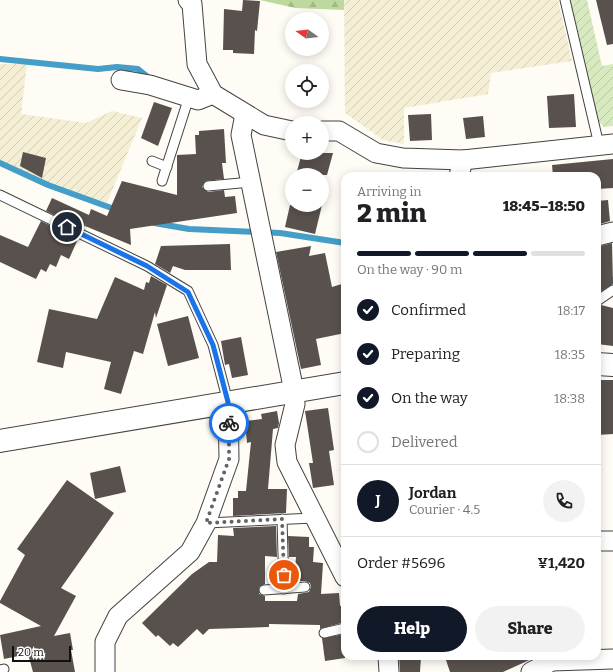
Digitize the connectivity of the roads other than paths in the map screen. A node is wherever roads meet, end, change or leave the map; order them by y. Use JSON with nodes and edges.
{"nodes":[{"id":1,"x":188,"y":0,"type":"edge"},
{"id":2,"x":565,"y":0,"type":"edge"},
{"id":3,"x":121,"y":80,"type":"dead end"},
{"id":4,"x":212,"y":94,"type":"junction"},
{"id":5,"x":190,"y":97,"type":"junction"},
{"id":6,"x":244,"y":114,"type":"junction"},
{"id":7,"x":285,"y":130,"type":"edge"},
{"id":8,"x":329,"y":131,"type":"edge"},
{"id":9,"x":606,"y":144,"type":"edge"},
{"id":10,"x":152,"y":161,"type":"dead end"},
{"id":11,"x":166,"y":167,"type":"junction"},
{"id":12,"x":461,"y":168,"type":"edge"},
{"id":13,"x":162,"y":181,"type":"dead end"},
{"id":14,"x":251,"y":182,"type":"junction"},
{"id":15,"x":208,"y":186,"type":"dead end"},
{"id":16,"x":0,"y":195,"type":"edge"},
{"id":17,"x":613,"y":232,"type":"edge"},
{"id":18,"x":601,"y":235,"type":"edge"},
{"id":19,"x":613,"y":290,"type":"edge"},
{"id":20,"x":601,"y":298,"type":"edge"},
{"id":21,"x":601,"y":364,"type":"edge"},
{"id":22,"x":613,"y":365,"type":"edge"},
{"id":23,"x":341,"y":384,"type":"edge"},
{"id":24,"x":294,"y":391,"type":"junction"},
{"id":25,"x":228,"y":402,"type":"junction"},
{"id":26,"x":0,"y":441,"type":"edge"},
{"id":27,"x":314,"y":518,"type":"junction"},
{"id":28,"x":282,"y":519,"type":"junction"},
{"id":29,"x":206,"y":523,"type":"junction"},
{"id":30,"x":601,"y":541,"type":"edge"},
{"id":31,"x":613,"y":541,"type":"edge"},
{"id":32,"x":341,"y":566,"type":"edge"},
{"id":33,"x":305,"y":587,"type":"dead end"},
{"id":34,"x":284,"y":589,"type":"junction"},
{"id":35,"x":264,"y":590,"type":"dead end"},
{"id":36,"x":341,"y":629,"type":"edge"},
{"id":37,"x":324,"y":633,"type":"dead end"},
{"id":38,"x":388,"y":660,"type":"edge"},
{"id":39,"x":569,"y":660,"type":"edge"},
{"id":40,"x":105,"y":672,"type":"edge"},
{"id":41,"x":389,"y":672,"type":"edge"},
{"id":42,"x":531,"y":672,"type":"edge"}],
"edges":[{"from":1,"to":4,"type":"street"},
{"from":2,"to":9,"type":"lane"},
{"from":3,"to":5,"type":"street"},
{"from":4,"to":5,"type":"street"},
{"from":4,"to":6,"type":"street"},
{"from":5,"to":11,"type":"lane"},
{"from":6,"to":7,"type":"street"},
{"from":6,"to":14,"type":"street"},
{"from":8,"to":12,"type":"street"},
{"from":9,"to":12,"type":"street"},
{"from":10,"to":11,"type":"lane"},
{"from":11,"to":13,"type":"lane"},
{"from":14,"to":15,"type":"lane"},
{"from":14,"to":24,"type":"street"},
{"from":16,"to":25,"type":"lane"},
{"from":17,"to":18,"type":"street"},
{"from":19,"to":20,"type":"lane"},
{"from":21,"to":22,"type":"street"},
{"from":23,"to":24,"type":"street"},
{"from":24,"to":25,"type":"street"},
{"from":24,"to":27,"type":"street"},
{"from":25,"to":26,"type":"street"},
{"from":25,"to":29,"type":"street"},
{"from":27,"to":28,"type":"lane"},
{"from":27,"to":32,"type":"street"},
{"from":28,"to":29,"type":"lane"},
{"from":28,"to":34,"type":"lane"},
{"from":29,"to":40,"type":"street"},
{"from":30,"to":31,"type":"street"},
{"from":33,"to":34,"type":"lane"},
{"from":34,"to":35,"type":"lane"},
{"from":36,"to":37,"type":"lane"},
{"from":38,"to":41,"type":"street"},
{"from":39,"to":42,"type":"street"}]}
